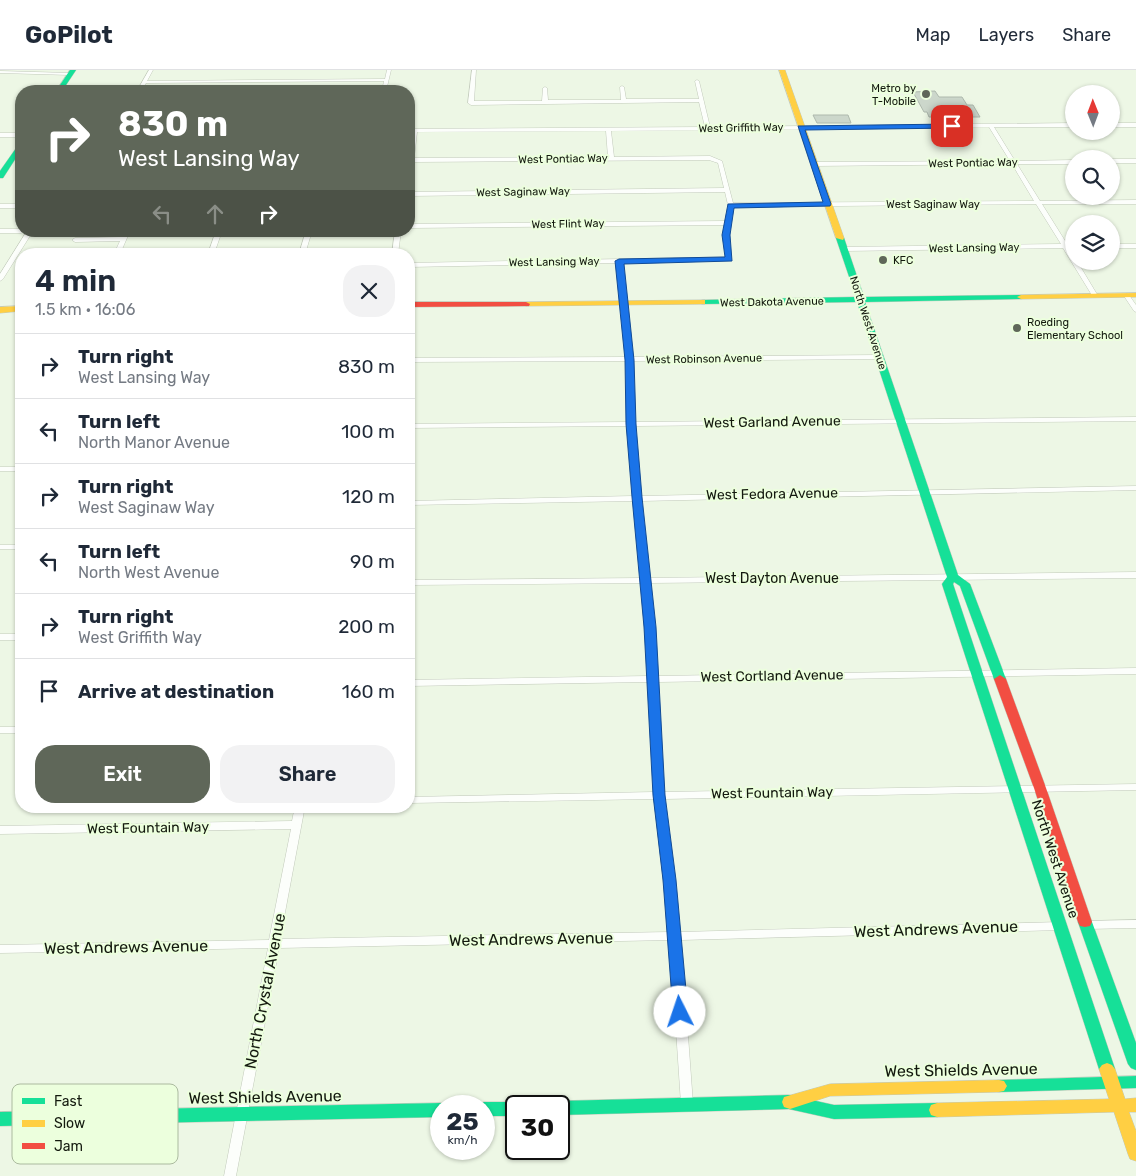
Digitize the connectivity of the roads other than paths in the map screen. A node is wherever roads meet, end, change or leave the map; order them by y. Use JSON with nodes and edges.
{"nodes":[{"id":1,"x":151,"y":70,"type":"edge"},
{"id":2,"x":389,"y":70,"type":"edge"},
{"id":3,"x":474,"y":70,"type":"edge"},
{"id":4,"x":782,"y":70,"type":"edge"},
{"id":5,"x":0,"y":72,"type":"edge"},
{"id":6,"x":72,"y":72,"type":"edge"},
{"id":7,"x":387,"y":80,"type":"junction"},
{"id":8,"x":698,"y":81,"type":"dead end"},
{"id":9,"x":144,"y":82,"type":"junction"},
{"id":10,"x":63,"y":85,"type":"edge"},
{"id":11,"x":142,"y":85,"type":"edge"},
{"id":12,"x":386,"y":85,"type":"edge"},
{"id":13,"x":622,"y":87,"type":"dead end"},
{"id":14,"x":545,"y":88,"type":"dead end"},
{"id":15,"x":701,"y":100,"type":"junction"},
{"id":16,"x":624,"y":101,"type":"junction"},
{"id":17,"x":545,"y":102,"type":"junction"},
{"id":18,"x":1065,"y":125,"type":"edge"},
{"id":19,"x":1120,"y":125,"type":"edge"},
{"id":20,"x":1136,"y":125,"type":"edge"},
{"id":21,"x":991,"y":126,"type":"junction"},
{"id":22,"x":801,"y":128,"type":"junction"},
{"id":23,"x":708,"y":129,"type":"junction"},
{"id":24,"x":608,"y":130,"type":"junction"},
{"id":25,"x":416,"y":131,"type":"joint"},
{"id":26,"x":0,"y":135,"type":"edge"},
{"id":27,"x":15,"y":135,"type":"edge"},
{"id":28,"x":415,"y":136,"type":"edge"},
{"id":29,"x":15,"y":154,"type":"edge"},
{"id":30,"x":611,"y":159,"type":"junction"},
{"id":31,"x":415,"y":160,"type":"edge"},
{"id":32,"x":1136,"y":161,"type":"edge"},
{"id":33,"x":1013,"y":162,"type":"junction"},
{"id":34,"x":1065,"y":162,"type":"edge"},
{"id":35,"x":1120,"y":162,"type":"edge"},
{"id":36,"x":813,"y":164,"type":"junction"},
{"id":37,"x":0,"y":176,"type":"edge"},
{"id":38,"x":728,"y":190,"type":"junction"},
{"id":39,"x":415,"y":194,"type":"edge"},
{"id":40,"x":1136,"y":202,"type":"edge"},
{"id":41,"x":1040,"y":203,"type":"junction"},
{"id":42,"x":827,"y":204,"type":"junction"},
{"id":43,"x":731,"y":205,"type":"junction"},
{"id":44,"x":0,"y":206,"type":"edge"},
{"id":45,"x":15,"y":206,"type":"edge"},
{"id":46,"x":728,"y":223,"type":"junction"},
{"id":47,"x":415,"y":226,"type":"edge"},
{"id":48,"x":0,"y":231,"type":"edge"},
{"id":49,"x":15,"y":231,"type":"edge"},
{"id":50,"x":26,"y":237,"type":"edge"},
{"id":51,"x":124,"y":239,"type":"joint"},
{"id":52,"x":75,"y":240,"type":"dead end"},
{"id":53,"x":1065,"y":246,"type":"joint"},
{"id":54,"x":1120,"y":246,"type":"edge"},
{"id":55,"x":1136,"y":246,"type":"edge"},
{"id":56,"x":19,"y":248,"type":"edge"},
{"id":57,"x":120,"y":248,"type":"edge"},
{"id":58,"x":844,"y":249,"type":"junction"},
{"id":59,"x":15,"y":255,"type":"edge"},
{"id":60,"x":619,"y":261,"type":"junction"},
{"id":61,"x":415,"y":265,"type":"edge"},
{"id":62,"x":1079,"y":270,"type":"edge"},
{"id":63,"x":0,"y":279,"type":"edge"},
{"id":64,"x":1132,"y":295,"type":"edge"},
{"id":65,"x":1095,"y":296,"type":"junction"},
{"id":66,"x":860,"y":298,"type":"junction"},
{"id":67,"x":625,"y":303,"type":"junction"},
{"id":68,"x":415,"y":305,"type":"edge"},
{"id":69,"x":15,"y":309,"type":"edge"},
{"id":70,"x":0,"y":310,"type":"edge"},
{"id":71,"x":1136,"y":310,"type":"edge"},
{"id":72,"x":879,"y":357,"type":"junction"},
{"id":73,"x":415,"y":360,"type":"edge"},
{"id":74,"x":630,"y":360,"type":"junction"},
{"id":75,"x":1136,"y":419,"type":"edge"},
{"id":76,"x":900,"y":421,"type":"junction"},
{"id":77,"x":631,"y":424,"type":"junction"},
{"id":78,"x":415,"y":426,"type":"edge"},
{"id":79,"x":0,"y":469,"type":"edge"},
{"id":80,"x":15,"y":469,"type":"edge"},
{"id":81,"x":1136,"y":488,"type":"edge"},
{"id":82,"x":925,"y":491,"type":"junction"},
{"id":83,"x":637,"y":497,"type":"junction"},
{"id":84,"x":415,"y":503,"type":"edge"},
{"id":85,"x":0,"y":547,"type":"edge"},
{"id":86,"x":15,"y":547,"type":"edge"},
{"id":87,"x":1136,"y":574,"type":"edge"},
{"id":88,"x":953,"y":577,"type":"junction"},
{"id":89,"x":645,"y":579,"type":"junction"},
{"id":90,"x":415,"y":583,"type":"edge"},
{"id":91,"x":0,"y":637,"type":"edge"},
{"id":92,"x":15,"y":637,"type":"edge"},
{"id":93,"x":1136,"y":671,"type":"edge"},
{"id":94,"x":996,"y":673,"type":"junction"},
{"id":95,"x":978,"y":674,"type":"junction"},
{"id":96,"x":652,"y":678,"type":"junction"},
{"id":97,"x":415,"y":683,"type":"edge"},
{"id":98,"x":0,"y":730,"type":"edge"},
{"id":99,"x":15,"y":730,"type":"edge"},
{"id":100,"x":1016,"y":788,"type":"junction"},
{"id":101,"x":1040,"y":788,"type":"junction"},
{"id":102,"x":1136,"y":788,"type":"edge"},
{"id":103,"x":659,"y":795,"type":"junction"},
{"id":104,"x":415,"y":800,"type":"edge"},
{"id":105,"x":299,"y":813,"type":"edge"},
{"id":106,"x":296,"y":825,"type":"junction"},
{"id":107,"x":0,"y":830,"type":"edge"},
{"id":108,"x":1136,"y":924,"type":"edge"},
{"id":109,"x":1086,"y":925,"type":"junction"},
{"id":110,"x":1061,"y":926,"type":"junction"},
{"id":111,"x":675,"y":936,"type":"junction"},
{"id":112,"x":274,"y":944,"type":"junction"},
{"id":113,"x":0,"y":949,"type":"edge"},
{"id":114,"x":1136,"y":1064,"type":"edge"},
{"id":115,"x":1112,"y":1082,"type":"junction"},
{"id":116,"x":1136,"y":1082,"type":"edge"},
{"id":117,"x":789,"y":1102,"type":"junction"},
{"id":118,"x":687,"y":1104,"type":"junction"},
{"id":119,"x":1120,"y":1105,"type":"junction"},
{"id":120,"x":1136,"y":1105,"type":"edge"},
{"id":121,"x":570,"y":1108,"type":"edge"},
{"id":122,"x":430,"y":1110,"type":"edge"},
{"id":123,"x":241,"y":1114,"type":"junction"},
{"id":124,"x":178,"y":1115,"type":"edge"},
{"id":125,"x":1136,"y":1154,"type":"edge"},
{"id":126,"x":230,"y":1176,"type":"edge"}],
"edges":[{"from":1,"to":9,"type":"street"},
{"from":2,"to":7,"type":"street"},
{"from":3,"to":17,"type":"street"},
{"from":4,"to":22,"type":"main road","name":"North West Avenue"},
{"from":5,"to":6,"type":"street"},
{"from":6,"to":10,"type":"main road"},
{"from":7,"to":9,"type":"street"},
{"from":7,"to":12,"type":"street"},
{"from":8,"to":15,"type":"street"},
{"from":9,"to":11,"type":"street"},
{"from":13,"to":16,"type":"street"},
{"from":14,"to":17,"type":"street"},
{"from":15,"to":16,"type":"street"},
{"from":15,"to":23,"type":"street"},
{"from":16,"to":17,"type":"street"},
{"from":18,"to":21,"type":"street","name":"West Griffith Way"},
{"from":19,"to":20,"type":"street"},
{"from":21,"to":22,"type":"street","name":"West Griffith Way"},
{"from":21,"to":33,"type":"street"},
{"from":22,"to":23,"type":"street","name":"West Griffith Way"},
{"from":22,"to":36,"type":"main road","name":"North West Avenue"},
{"from":23,"to":24,"type":"street","name":"West Griffith Way"},
{"from":24,"to":25,"type":"street","name":"West Griffith Way"},
{"from":24,"to":30,"type":"street"},
{"from":25,"to":28,"type":"street"},
{"from":26,"to":27,"type":"street"},
{"from":29,"to":37,"type":"main road"},
{"from":30,"to":31,"type":"street","name":"West Pontiac Way"},
{"from":30,"to":38,"type":"street","name":"West Pontiac Way"},
{"from":32,"to":35,"type":"street"},
{"from":33,"to":34,"type":"street","name":"West Pontiac Way"},
{"from":33,"to":36,"type":"street","name":"West Pontiac Way"},
{"from":33,"to":41,"type":"street"},
{"from":36,"to":42,"type":"main road","name":"North West Avenue"},
{"from":38,"to":39,"type":"street","name":"West Saginaw Way"},
{"from":38,"to":43,"type":"street"},
{"from":40,"to":41,"type":"street","name":"West Saginaw Way"},
{"from":41,"to":42,"type":"street","name":"West Saginaw Way"},
{"from":41,"to":53,"type":"street"},
{"from":42,"to":43,"type":"street","name":"West Saginaw Way"},
{"from":42,"to":58,"type":"main road","name":"North West Avenue"},
{"from":43,"to":46,"type":"street"},
{"from":44,"to":45,"type":"street"},
{"from":46,"to":47,"type":"street","name":"West Flint Way"},
{"from":46,"to":60,"type":"street","name":"West Lansing Way"},
{"from":48,"to":49,"type":"street"},
{"from":50,"to":56,"type":"street"},
{"from":51,"to":52,"type":"street"},
{"from":51,"to":57,"type":"street"},
{"from":53,"to":58,"type":"street","name":"West Lansing Way"},
{"from":54,"to":55,"type":"street"},
{"from":58,"to":66,"type":"main road","name":"North West Avenue"},
{"from":59,"to":63,"type":"street"},
{"from":60,"to":61,"type":"street","name":"West Lansing Way"},
{"from":60,"to":67,"type":"street"},
{"from":62,"to":65,"type":"street"},
{"from":64,"to":65,"type":"main road","name":"West Dakota Avenue"},
{"from":64,"to":71,"type":"street"},
{"from":65,"to":66,"type":"main road","name":"West Dakota Avenue"},
{"from":66,"to":67,"type":"main road","name":"West Dakota Avenue"},
{"from":66,"to":72,"type":"main road","name":"North West Avenue"},
{"from":67,"to":68,"type":"main road","name":"West Dakota Avenue"},
{"from":67,"to":74,"type":"street"},
{"from":69,"to":70,"type":"main road"},
{"from":72,"to":74,"type":"street","name":"West Robinson Avenue"},
{"from":72,"to":76,"type":"main road","name":"North West Avenue"},
{"from":73,"to":74,"type":"street","name":"West Robinson Avenue"},
{"from":74,"to":77,"type":"street"},
{"from":75,"to":76,"type":"street","name":"West Garland Avenue"},
{"from":76,"to":77,"type":"street","name":"West Garland Avenue"},
{"from":76,"to":82,"type":"main road","name":"North West Avenue"},
{"from":77,"to":78,"type":"street","name":"West Garland Avenue"},
{"from":77,"to":83,"type":"street"},
{"from":79,"to":80,"type":"street"},
{"from":81,"to":82,"type":"street","name":"West Fedora Avenue"},
{"from":82,"to":83,"type":"street","name":"West Fedora Avenue"},
{"from":82,"to":88,"type":"main road","name":"North West Avenue"},
{"from":83,"to":84,"type":"street","name":"West Fedora Avenue"},
{"from":83,"to":89,"type":"street"},
{"from":85,"to":86,"type":"street"},
{"from":87,"to":88,"type":"street","name":"West Dayton Avenue"},
{"from":88,"to":89,"type":"street","name":"West Dayton Avenue"},
{"from":88,"to":94,"type":"main road","name":"North West Avenue"},
{"from":88,"to":95,"type":"main road","name":"North West Avenue"},
{"from":89,"to":90,"type":"street","name":"West Dayton Avenue"},
{"from":89,"to":96,"type":"street"},
{"from":91,"to":92,"type":"street"},
{"from":93,"to":94,"type":"street","name":"West Cortland Avenue"},
{"from":94,"to":95,"type":"street","name":"West Cortland Avenue"},
{"from":94,"to":101,"type":"main road","name":"North West Avenue"},
{"from":95,"to":96,"type":"street","name":"West Cortland Avenue"},
{"from":95,"to":100,"type":"main road","name":"North West Avenue"},
{"from":96,"to":97,"type":"street","name":"West Cortland Avenue"},
{"from":96,"to":103,"type":"street"},
{"from":98,"to":99,"type":"street"},
{"from":100,"to":101,"type":"street","name":"West Fountain Way"},
{"from":100,"to":103,"type":"street","name":"West Fountain Way"},
{"from":100,"to":110,"type":"main road","name":"North West Avenue"},
{"from":101,"to":102,"type":"street","name":"West Fountain Way"},
{"from":101,"to":109,"type":"main road","name":"North West Avenue"},
{"from":103,"to":104,"type":"street","name":"West Fountain Way"},
{"from":103,"to":111,"type":"street"},
{"from":105,"to":106,"type":"street","name":"North Crystal Avenue"},
{"from":106,"to":107,"type":"street","name":"West Fountain Way"},
{"from":106,"to":112,"type":"street","name":"North Crystal Avenue"},
{"from":108,"to":109,"type":"street"},
{"from":109,"to":114,"type":"main road","name":"North West Avenue"},
{"from":110,"to":111,"type":"street","name":"West Andrews Avenue"},
{"from":110,"to":115,"type":"main road","name":"North West Avenue"},
{"from":111,"to":112,"type":"street","name":"West Andrews Avenue"},
{"from":111,"to":118,"type":"street"},
{"from":112,"to":113,"type":"street","name":"West Andrews Avenue"},
{"from":112,"to":123,"type":"street","name":"North Crystal Avenue"},
{"from":115,"to":116,"type":"main road","name":"West Shields Avenue"},
{"from":115,"to":117,"type":"main road","name":"West Shields Avenue"},
{"from":115,"to":119,"type":"main road","name":"North West Avenue"},
{"from":117,"to":118,"type":"main road","name":"West Shields Avenue"},
{"from":117,"to":119,"type":"main road","name":"West Shields Avenue"},
{"from":118,"to":121,"type":"main road","name":"West Shields Avenue"},
{"from":119,"to":120,"type":"main road","name":"West Shields Avenue"},
{"from":119,"to":125,"type":"main road","name":"North West Avenue"},
{"from":122,"to":123,"type":"main road","name":"West Shields Avenue"},
{"from":123,"to":124,"type":"main road","name":"West Shields Avenue"},
{"from":123,"to":126,"type":"street","name":"North Crystal Avenue"}]}
